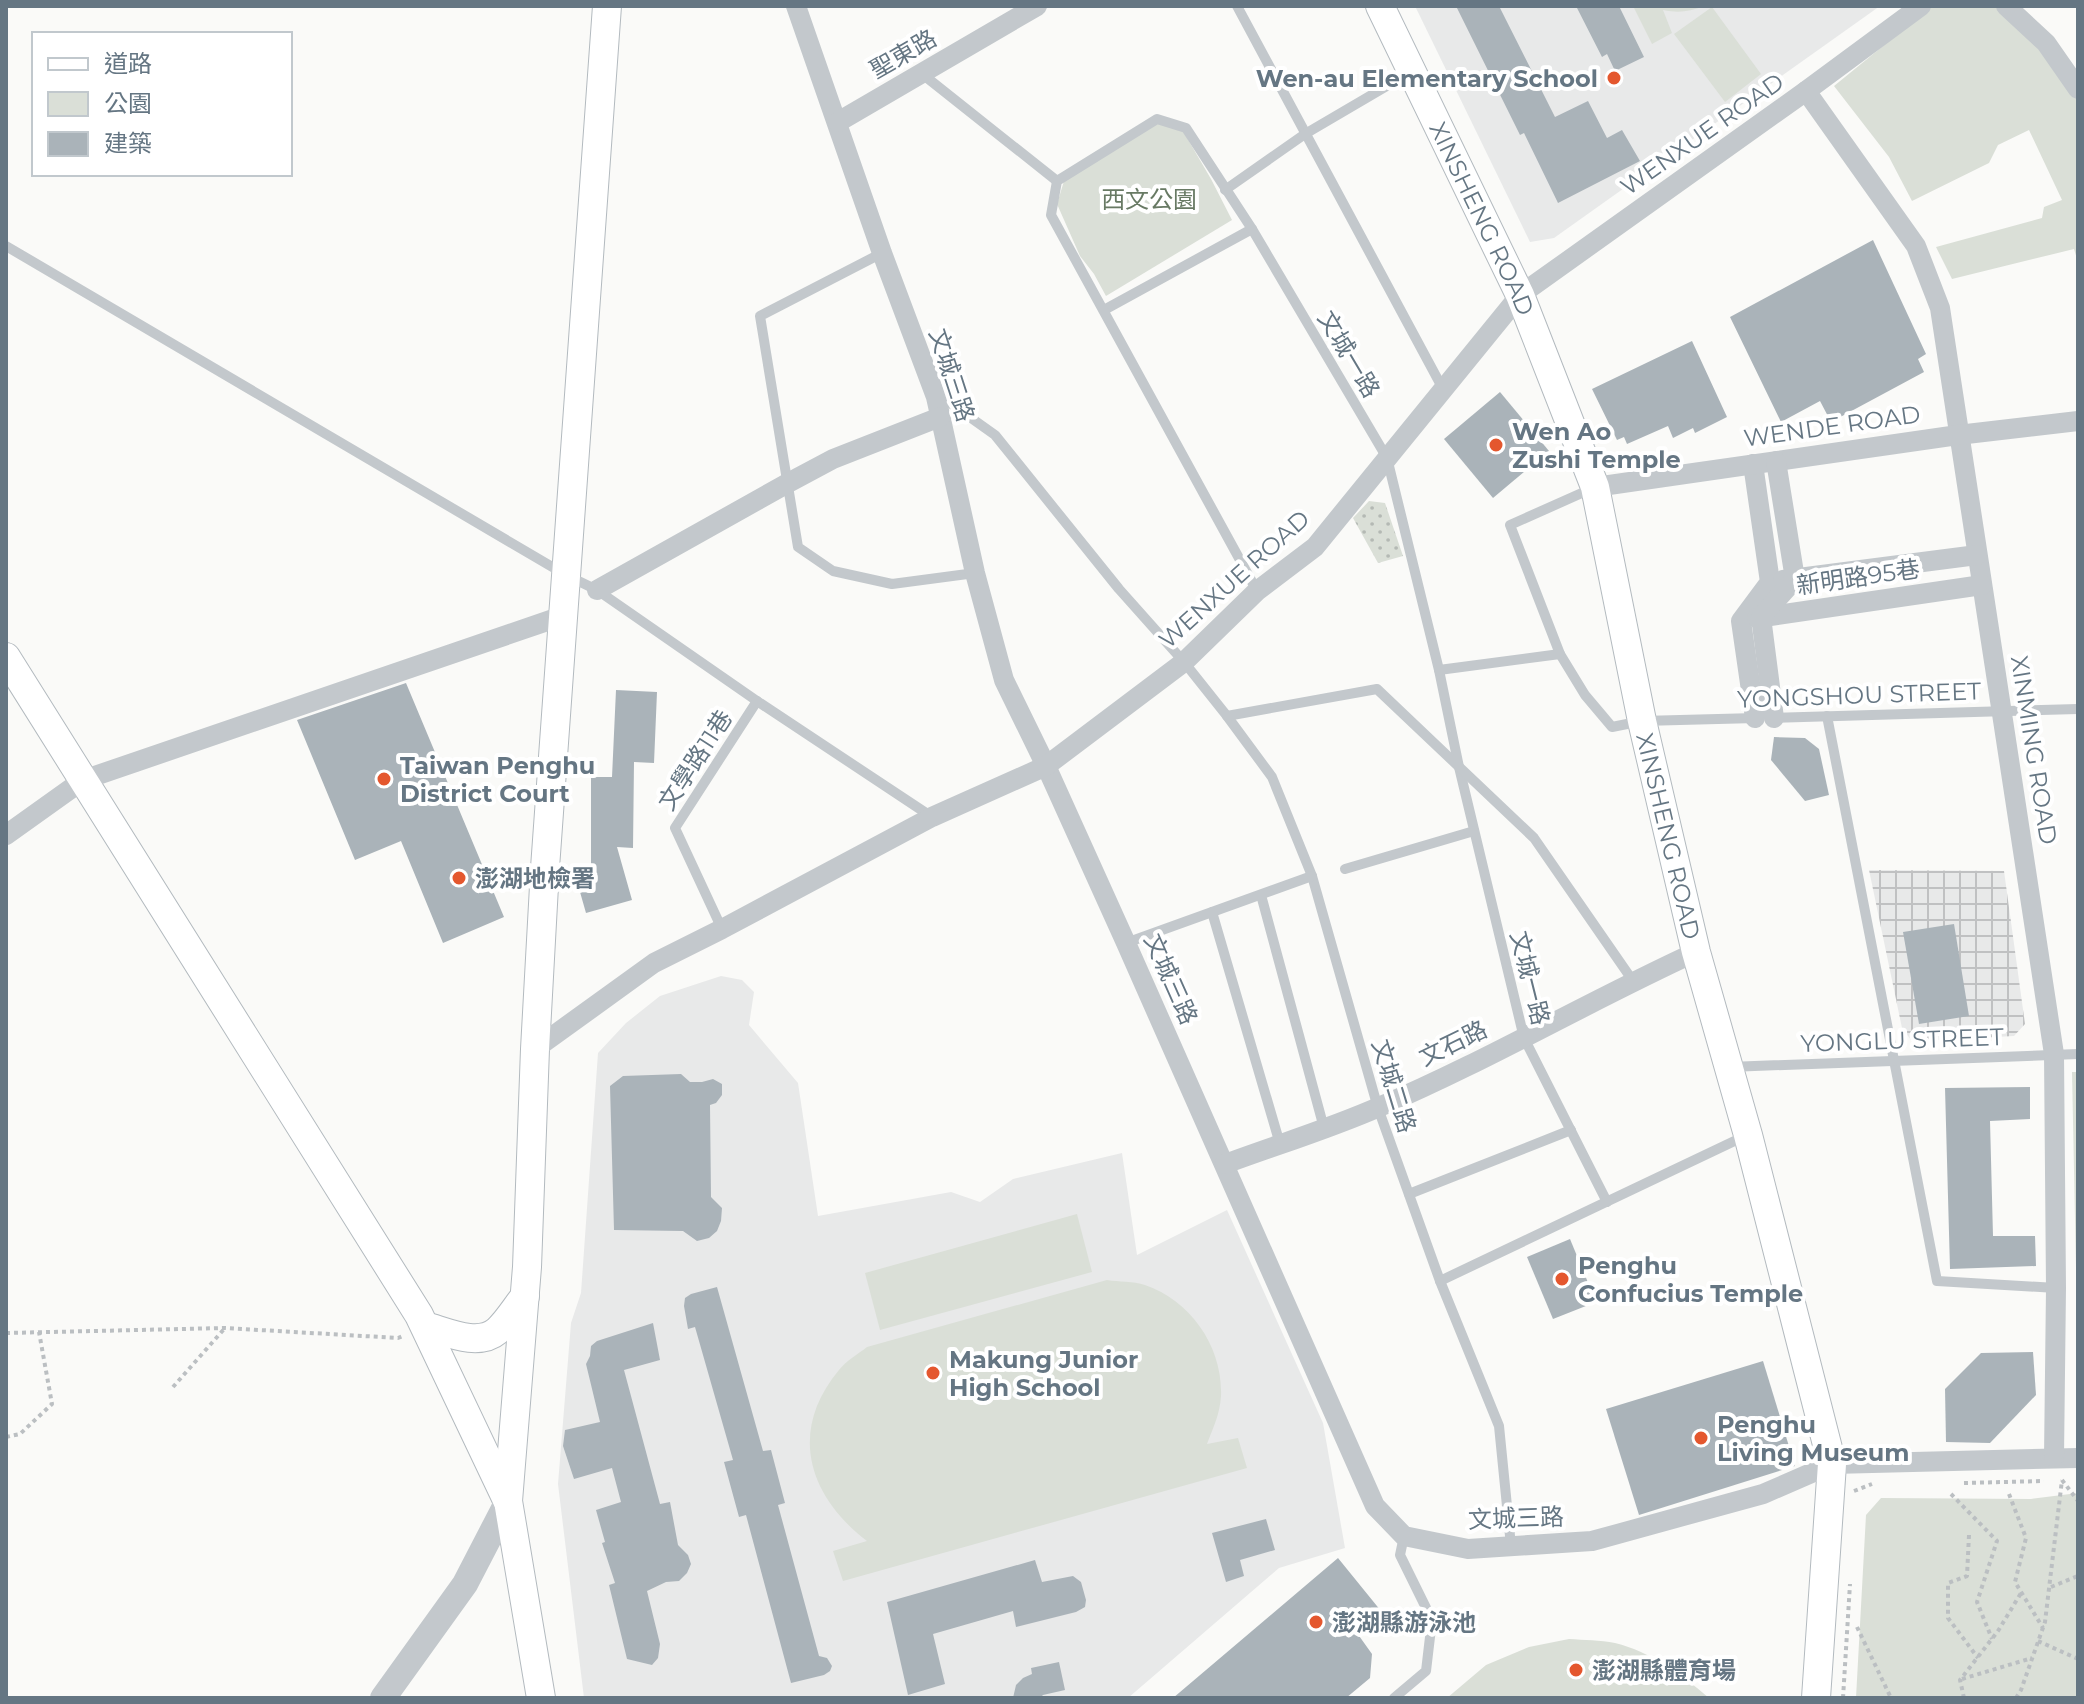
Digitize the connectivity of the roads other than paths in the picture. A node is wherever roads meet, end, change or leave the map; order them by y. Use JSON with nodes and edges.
{"nodes":[{"id":1,"x":607,"y":6,"type":"edge"},
{"id":2,"x":796,"y":6,"type":"edge"},
{"id":3,"x":1037,"y":6,"type":"edge"},
{"id":4,"x":1237,"y":6,"type":"edge"},
{"id":5,"x":1380,"y":6,"type":"edge"},
{"id":6,"x":1921,"y":6,"type":"edge"},
{"id":7,"x":2006,"y":6,"type":"edge"},
{"id":8,"x":1413,"y":71,"type":"junction"},
{"id":9,"x":921,"y":73,"type":"junction"},
{"id":10,"x":2078,"y":89,"type":"edge"},
{"id":11,"x":1806,"y":91,"type":"junction"},
{"id":12,"x":838,"y":122,"type":"junction"},
{"id":13,"x":1305,"y":134,"type":"junction"},
{"id":14,"x":1057,"y":181,"type":"junction"},
{"id":15,"x":1225,"y":190,"type":"junction"},
{"id":16,"x":1252,"y":229,"type":"junction"},
{"id":17,"x":6,"y":246,"type":"edge"},
{"id":18,"x":882,"y":253,"type":"junction"},
{"id":19,"x":1520,"y":295,"type":"junction"},
{"id":20,"x":1104,"y":310,"type":"junction"},
{"id":21,"x":1443,"y":389,"type":"junction"},
{"id":22,"x":934,"y":391,"type":"junction"},
{"id":23,"x":940,"y":417,"type":"junction"},
{"id":24,"x":2078,"y":421,"type":"edge"},
{"id":25,"x":1958,"y":435,"type":"junction"},
{"id":26,"x":1387,"y":458,"type":"junction"},
{"id":27,"x":1776,"y":461,"type":"junction"},
{"id":28,"x":1753,"y":464,"type":"junction"},
{"id":29,"x":788,"y":483,"type":"junction"},
{"id":30,"x":1595,"y":487,"type":"junction"},
{"id":31,"x":1977,"y":555,"type":"junction"},
{"id":32,"x":975,"y":573,"type":"junction"},
{"id":33,"x":566,"y":575,"type":"junction"},
{"id":34,"x":1795,"y":579,"type":"junction"},
{"id":35,"x":1770,"y":582,"type":"junction"},
{"id":36,"x":1982,"y":585,"type":"junction"},
{"id":37,"x":597,"y":590,"type":"junction"},
{"id":38,"x":1257,"y":591,"type":"junction"},
{"id":39,"x":565,"y":615,"type":"junction"},
{"id":40,"x":1751,"y":619,"type":"junction"},
{"id":41,"x":1560,"y":654,"type":"junction"},
{"id":42,"x":6,"y":657,"type":"edge"},
{"id":43,"x":1184,"y":662,"type":"junction"},
{"id":44,"x":1439,"y":670,"type":"junction"},
{"id":45,"x":757,"y":701,"type":"junction"},
{"id":46,"x":2078,"y":709,"type":"edge"},
{"id":47,"x":2002,"y":711,"type":"junction"},
{"id":48,"x":1227,"y":716,"type":"junction"},
{"id":49,"x":1827,"y":716,"type":"junction"},
{"id":50,"x":1764,"y":718,"type":"junction"},
{"id":51,"x":1642,"y":721,"type":"junction"},
{"id":52,"x":1046,"y":766,"type":"junction"},
{"id":53,"x":1459,"y":767,"type":"junction"},
{"id":54,"x":83,"y":780,"type":"junction"},
{"id":55,"x":932,"y":817,"type":"junction"},
{"id":56,"x":1474,"y":831,"type":"junction"},
{"id":57,"x":6,"y":835,"type":"edge"},
{"id":58,"x":1345,"y":869,"type":"dead end"},
{"id":59,"x":1312,"y":876,"type":"junction"},
{"id":60,"x":1261,"y":895,"type":"junction"},
{"id":61,"x":1212,"y":912,"type":"junction"},
{"id":62,"x":722,"y":929,"type":"junction"},
{"id":63,"x":1126,"y":943,"type":"junction"},
{"id":64,"x":1696,"y":952,"type":"junction"},
{"id":65,"x":1633,"y":981,"type":"junction"},
{"id":66,"x":1524,"y":1038,"type":"junction"},
{"id":67,"x":535,"y":1049,"type":"junction"},
{"id":68,"x":2054,"y":1054,"type":"junction"},
{"id":69,"x":2078,"y":1054,"type":"edge"},
{"id":70,"x":1893,"y":1060,"type":"junction"},
{"id":71,"x":1727,"y":1067,"type":"junction"},
{"id":72,"x":1378,"y":1108,"type":"junction"},
{"id":73,"x":1324,"y":1128,"type":"junction"},
{"id":74,"x":1571,"y":1130,"type":"junction"},
{"id":75,"x":1748,"y":1135,"type":"junction"},
{"id":76,"x":1280,"y":1144,"type":"junction"},
{"id":77,"x":1225,"y":1164,"type":"junction"},
{"id":78,"x":1409,"y":1194,"type":"junction"},
{"id":79,"x":1607,"y":1202,"type":"junction"},
{"id":80,"x":1440,"y":1281,"type":"junction"},
{"id":81,"x":2056,"y":1288,"type":"junction"},
{"id":82,"x":525,"y":1296,"type":"junction"},
{"id":83,"x":425,"y":1326,"type":"junction"},
{"id":84,"x":2054,"y":1457,"type":"junction"},
{"id":85,"x":2078,"y":1458,"type":"edge"},
{"id":86,"x":1832,"y":1464,"type":"junction"},
{"id":87,"x":508,"y":1501,"type":"junction"},
{"id":88,"x":1404,"y":1536,"type":"junction"},
{"id":89,"x":1511,"y":1546,"type":"junction"},
{"id":90,"x":383,"y":1698,"type":"edge"},
{"id":91,"x":541,"y":1698,"type":"edge"},
{"id":92,"x":1394,"y":1698,"type":"edge"},
{"id":93,"x":1816,"y":1698,"type":"edge"}],
"edges":[{"from":1,"to":33,"type":"main road"},
{"from":2,"to":12,"type":"street","name":"文城三路"},
{"from":3,"to":9,"type":"street","name":"聖東路"},
{"from":4,"to":13,"type":"lane"},
{"from":5,"to":8,"type":"main road","name":"XINSHENG ROAD"},
{"from":6,"to":11,"type":"street","name":"WENXUE ROAD"},
{"from":7,"to":10,"type":"street"},
{"from":8,"to":13,"type":"lane"},
{"from":8,"to":19,"type":"main road","name":"XINSHENG ROAD"},
{"from":9,"to":12,"type":"street","name":"聖東路"},
{"from":9,"to":14,"type":"lane"},
{"from":11,"to":19,"type":"street","name":"WENXUE ROAD"},
{"from":11,"to":25,"type":"street","name":"XINMING ROAD"},
{"from":12,"to":18,"type":"street","name":"文城三路"},
{"from":13,"to":15,"type":"lane"},
{"from":13,"to":21,"type":"lane"},
{"from":14,"to":15,"type":"lane","name":"文城一路"},
{"from":14,"to":20,"type":"lane"},
{"from":15,"to":16,"type":"lane","name":"文城一路"},
{"from":16,"to":20,"type":"lane"},
{"from":16,"to":26,"type":"lane","name":"文城一路"},
{"from":17,"to":33,"type":"lane"},
{"from":18,"to":22,"type":"street","name":"文城三路"},
{"from":18,"to":29,"type":"lane"},
{"from":19,"to":21,"type":"street","name":"WENXUE ROAD"},
{"from":19,"to":30,"type":"main road","name":"XINSHENG ROAD"},
{"from":20,"to":38,"type":"lane"},
{"from":21,"to":26,"type":"street","name":"WENXUE ROAD"},
{"from":22,"to":23,"type":"street","name":"文城三路"},
{"from":22,"to":43,"type":"lane","name":"文城二路"},
{"from":23,"to":29,"type":"street"},
{"from":23,"to":32,"type":"street","name":"文城三路"},
{"from":24,"to":25,"type":"street","name":"WENDE ROAD"},
{"from":25,"to":27,"type":"street","name":"WENDE ROAD"},
{"from":25,"to":31,"type":"street","name":"XINMING ROAD"},
{"from":26,"to":38,"type":"street","name":"WENXUE ROAD"},
{"from":26,"to":44,"type":"lane","name":"文城一路"},
{"from":27,"to":28,"type":"street","name":"WENDE ROAD"},
{"from":27,"to":34,"type":"street"},
{"from":28,"to":30,"type":"street","name":"WENDE ROAD"},
{"from":28,"to":35,"type":"street"},
{"from":29,"to":32,"type":"lane"},
{"from":29,"to":37,"type":"street"},
{"from":30,"to":41,"type":"lane"},
{"from":30,"to":51,"type":"main road","name":"XINSHENG ROAD"},
{"from":31,"to":34,"type":"street"},
{"from":31,"to":36,"type":"street","name":"XINMING ROAD"},
{"from":32,"to":52,"type":"street","name":"文城三路"},
{"from":33,"to":37,"type":"lane"},
{"from":33,"to":39,"type":"main road"},
{"from":34,"to":35,"type":"street"},
{"from":34,"to":40,"type":"street"},
{"from":35,"to":40,"type":"street"},
{"from":36,"to":40,"type":"street","name":"新明路95巷"},
{"from":36,"to":47,"type":"street","name":"XINMING ROAD"},
{"from":37,"to":45,"type":"lane"},
{"from":38,"to":43,"type":"street","name":"WENXUE ROAD"},
{"from":39,"to":54,"type":"street"},
{"from":39,"to":67,"type":"main road"},
{"from":40,"to":50,"type":"street"},
{"from":41,"to":44,"type":"lane"},
{"from":41,"to":51,"type":"lane","name":"YONGSHOU STREET"},
{"from":42,"to":54,"type":"main road"},
{"from":43,"to":48,"type":"lane","name":"文城二路"},
{"from":43,"to":52,"type":"street","name":"WENXUE ROAD"},
{"from":44,"to":53,"type":"lane","name":"文城一路"},
{"from":45,"to":55,"type":"lane"},
{"from":45,"to":62,"type":"lane","name":"文學路11巷"},
{"from":46,"to":47,"type":"lane","name":"YONGSHOU STREET"},
{"from":47,"to":49,"type":"lane","name":"YONGSHOU STREET"},
{"from":47,"to":68,"type":"street","name":"XINMING ROAD"},
{"from":48,"to":53,"type":"lane"},
{"from":48,"to":59,"type":"lane","name":"文城二路"},
{"from":49,"to":50,"type":"lane","name":"YONGSHOU STREET"},
{"from":49,"to":70,"type":"lane"},
{"from":50,"to":51,"type":"lane","name":"YONGSHOU STREET"},
{"from":51,"to":64,"type":"main road","name":"XINSHENG ROAD"},
{"from":52,"to":55,"type":"street","name":"WENXUE ROAD"},
{"from":52,"to":63,"type":"street","name":"文城三路"},
{"from":53,"to":56,"type":"lane","name":"文城一路"},
{"from":53,"to":65,"type":"lane"},
{"from":54,"to":57,"type":"street"},
{"from":54,"to":83,"type":"main road"},
{"from":55,"to":62,"type":"street","name":"WENXUE ROAD"},
{"from":56,"to":58,"type":"lane"},
{"from":56,"to":66,"type":"lane","name":"文城一路"},
{"from":59,"to":60,"type":"lane"},
{"from":59,"to":72,"type":"lane","name":"文城二路"},
{"from":60,"to":61,"type":"lane"},
{"from":60,"to":73,"type":"lane"},
{"from":61,"to":63,"type":"lane"},
{"from":61,"to":76,"type":"lane"},
{"from":62,"to":67,"type":"street","name":"WENXUE ROAD"},
{"from":63,"to":77,"type":"street","name":"文城三路"},
{"from":64,"to":65,"type":"street","name":"文石路"},
{"from":64,"to":71,"type":"main road","name":"XINSHENG ROAD"},
{"from":65,"to":66,"type":"street","name":"文石路"},
{"from":66,"to":72,"type":"street","name":"文石路"},
{"from":66,"to":74,"type":"lane","name":"文城一路"},
{"from":67,"to":82,"type":"main road"},
{"from":68,"to":69,"type":"lane","name":"YONGLU STREET"},
{"from":68,"to":70,"type":"lane","name":"YONGLU STREET"},
{"from":68,"to":81,"type":"street","name":"XINMING ROAD"},
{"from":70,"to":71,"type":"lane","name":"YONGLU STREET"},
{"from":70,"to":81,"type":"lane"},
{"from":71,"to":75,"type":"main road","name":"XINSHENG ROAD"},
{"from":72,"to":73,"type":"street","name":"文石路"},
{"from":72,"to":78,"type":"lane","name":"文城二路"},
{"from":73,"to":76,"type":"street","name":"文石路"},
{"from":74,"to":78,"type":"lane"},
{"from":74,"to":79,"type":"lane","name":"文城一路"},
{"from":75,"to":79,"type":"lane"},
{"from":75,"to":86,"type":"main road","name":"XINSHENG ROAD"},
{"from":76,"to":77,"type":"street","name":"文石路"},
{"from":77,"to":88,"type":"street","name":"文城三路"},
{"from":78,"to":80,"type":"lane","name":"文城二路"},
{"from":79,"to":80,"type":"lane"},
{"from":80,"to":89,"type":"lane","name":"文城二路"},
{"from":81,"to":84,"type":"street","name":"XINMING ROAD"},
{"from":82,"to":83,"type":"main road"},
{"from":82,"to":87,"type":"main road"},
{"from":83,"to":87,"type":"main road"},
{"from":84,"to":85,"type":"street"},
{"from":84,"to":86,"type":"street"},
{"from":86,"to":89,"type":"street","name":"文城三路"},
{"from":86,"to":93,"type":"main road","name":"XINSHENG ROAD"},
{"from":87,"to":90,"type":"street"},
{"from":87,"to":91,"type":"main road"},
{"from":88,"to":89,"type":"street","name":"文城三路"},
{"from":88,"to":92,"type":"lane"}]}
